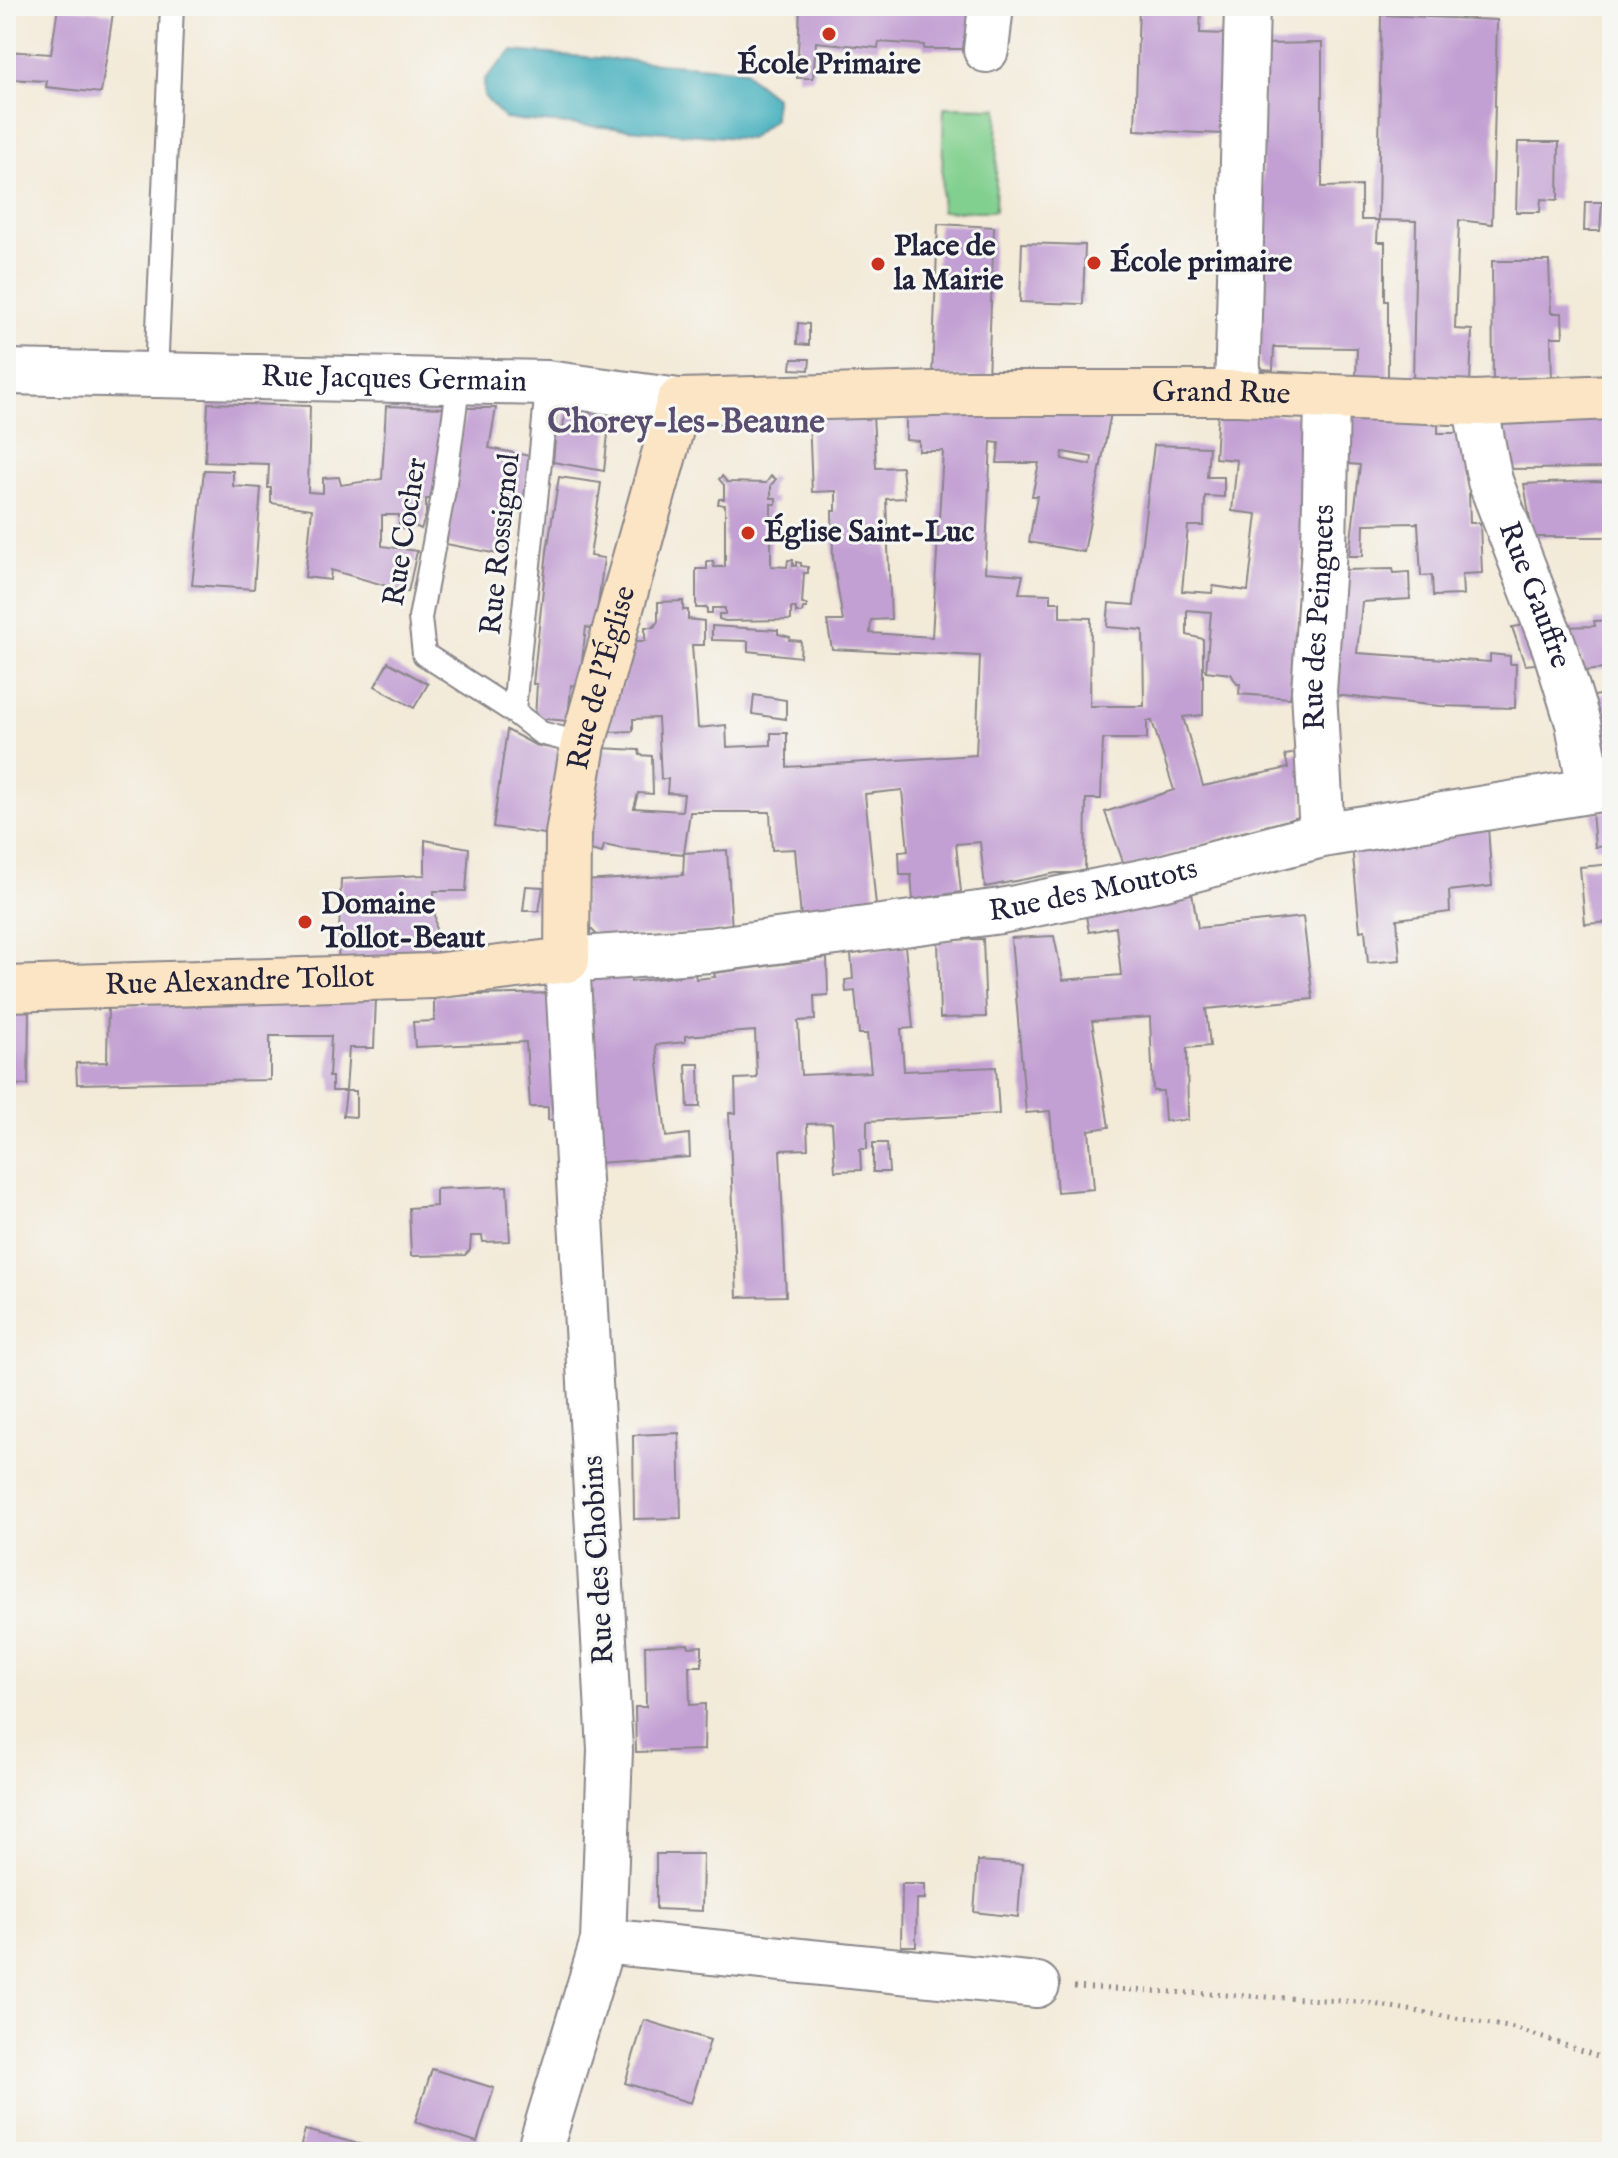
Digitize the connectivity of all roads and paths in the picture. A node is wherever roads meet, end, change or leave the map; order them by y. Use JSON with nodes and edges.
{"nodes":[{"id":1,"x":172,"y":6,"type":"edge"},
{"id":2,"x":991,"y":6,"type":"edge"},
{"id":3,"x":1247,"y":6,"type":"edge"},
{"id":4,"x":986,"y":50,"type":"dead end"},
{"id":5,"x":6,"y":372,"type":"edge"},
{"id":6,"x":156,"y":375,"type":"junction"},
{"id":7,"x":459,"y":380,"type":"junction"},
{"id":8,"x":547,"y":383,"type":"junction"},
{"id":9,"x":1237,"y":393,"type":"junction"},
{"id":10,"x":830,"y":396,"type":"joint"},
{"id":11,"x":1612,"y":397,"type":"edge"},
{"id":12,"x":1327,"y":399,"type":"junction"},
{"id":13,"x":679,"y":401,"type":"junction"},
{"id":14,"x":1475,"y":403,"type":"junction"},
{"id":15,"x":514,"y":712,"type":"junction"},
{"id":16,"x":583,"y":744,"type":"junction"},
{"id":17,"x":1601,"y":789,"type":"edge"},
{"id":18,"x":1322,"y":835,"type":"junction"},
{"id":19,"x":567,"y":960,"type":"junction"},
{"id":20,"x":6,"y":989,"type":"edge"},
{"id":21,"x":603,"y":1941,"type":"junction"},
{"id":22,"x":1037,"y":1985,"type":"joint"},
{"id":23,"x":1612,"y":2061,"type":"edge"},
{"id":24,"x":539,"y":2152,"type":"edge"}],
"edges":[{"from":1,"to":6,"type":"lane"},
{"from":2,"to":4,"type":"street"},
{"from":3,"to":9,"type":"street"},
{"from":5,"to":6,"type":"street","name":"Rue Jacques Germain"},
{"from":6,"to":7,"type":"street","name":"Rue Jacques Germain"},
{"from":7,"to":8,"type":"street","name":"Rue Jacques Germain"},
{"from":7,"to":15,"type":"lane","name":"Rue Cocher"},
{"from":8,"to":13,"type":"street","name":"Rue Jacques Germain"},
{"from":8,"to":15,"type":"lane","name":"Rue Rossignol"},
{"from":9,"to":10,"type":"street","name":"Grand Rue"},
{"from":9,"to":12,"type":"street","name":"Grand Rue"},
{"from":10,"to":13,"type":"street","name":"Rue Jacques Germain"},
{"from":11,"to":14,"type":"street","name":"Grand Rue"},
{"from":12,"to":14,"type":"street","name":"Grand Rue"},
{"from":12,"to":18,"type":"street","name":"Rue des Peinguets"},
{"from":13,"to":16,"type":"street","name":"Rue de l'Église"},
{"from":14,"to":17,"type":"street","name":"Rue Gauffre"},
{"from":15,"to":16,"type":"lane","name":"Rue Cocher"},
{"from":16,"to":19,"type":"street","name":"Rue de l'Église"},
{"from":17,"to":18,"type":"street","name":"Rue des Moutots"},
{"from":18,"to":19,"type":"street","name":"Rue des Moutots"},
{"from":19,"to":20,"type":"street","name":"Rue Alexandre Tollot"},
{"from":19,"to":21,"type":"street","name":"Rue des Chobins"},
{"from":21,"to":22,"type":"street"},
{"from":21,"to":24,"type":"street","name":"Rue des Chobins"},
{"from":22,"to":23,"type":"path"}]}
